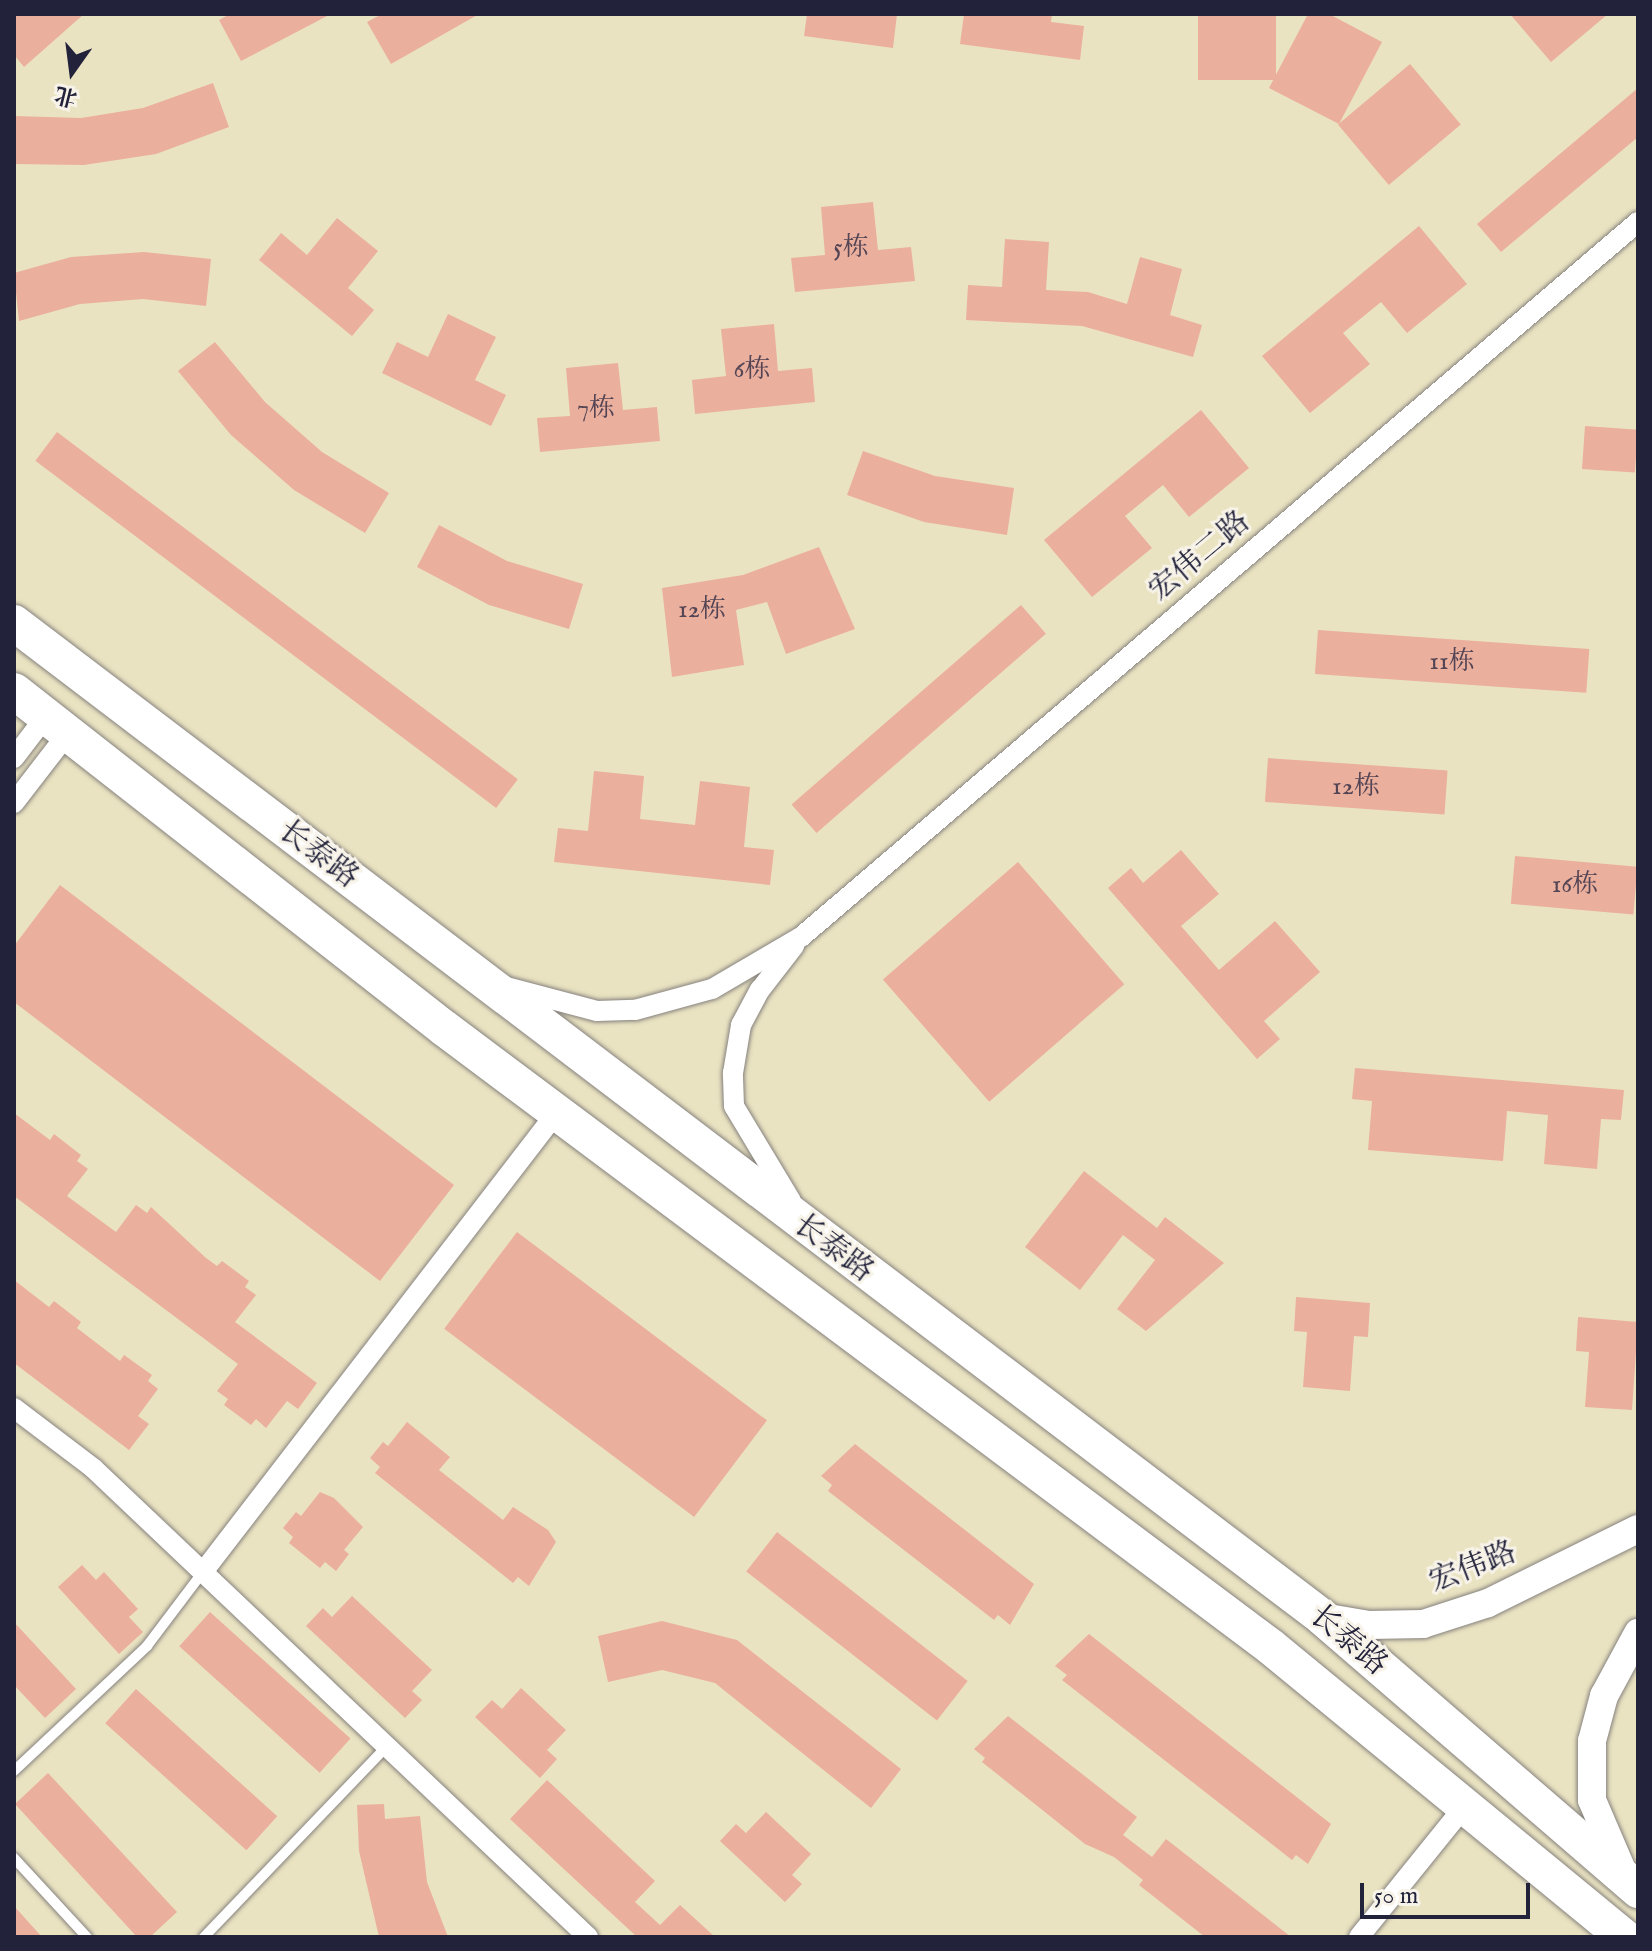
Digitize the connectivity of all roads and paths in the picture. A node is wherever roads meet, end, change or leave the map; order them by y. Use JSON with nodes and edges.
{"nodes":[{"id":1,"x":1638,"y":222,"type":"edge"},
{"id":2,"x":14,"y":623,"type":"edge"},
{"id":3,"x":14,"y":691,"type":"edge"},
{"id":4,"x":57,"y":724,"type":"junction"},
{"id":5,"x":14,"y":758,"type":"edge"},
{"id":6,"x":14,"y":803,"type":"edge"},
{"id":7,"x":801,"y":937,"type":"junction"},
{"id":8,"x":486,"y":982,"type":"junction"},
{"id":9,"x":557,"y":1112,"type":"junction"},
{"id":10,"x":812,"y":1233,"type":"junction"},
{"id":11,"x":14,"y":1408,"type":"edge"},
{"id":12,"x":1638,"y":1529,"type":"edge"},
{"id":13,"x":203,"y":1572,"type":"junction"},
{"id":14,"x":1322,"y":1617,"type":"junction"},
{"id":15,"x":1638,"y":1633,"type":"edge"},
{"id":16,"x":387,"y":1746,"type":"junction"},
{"id":17,"x":14,"y":1771,"type":"edge"},
{"id":18,"x":1467,"y":1803,"type":"junction"},
{"id":19,"x":14,"y":1858,"type":"edge"},
{"id":20,"x":1633,"y":1886,"type":"edge"},
{"id":21,"x":87,"y":1937,"type":"edge"},
{"id":22,"x":204,"y":1937,"type":"edge"},
{"id":23,"x":588,"y":1937,"type":"edge"},
{"id":24,"x":1359,"y":1937,"type":"edge"},
{"id":25,"x":1624,"y":1937,"type":"edge"}],
"edges":[{"from":1,"to":7,"type":"street","name":"宏伟二路"},
{"from":2,"to":8,"type":"highway","name":"长泰路"},
{"from":3,"to":4,"type":"highway","name":"长泰路"},
{"from":4,"to":5,"type":"street"},
{"from":4,"to":6,"type":"street"},
{"from":4,"to":9,"type":"highway","name":"长泰路"},
{"from":7,"to":8,"type":"street"},
{"from":7,"to":10,"type":"street"},
{"from":8,"to":10,"type":"highway","name":"长泰路"},
{"from":9,"to":13,"type":"street"},
{"from":9,"to":18,"type":"highway","name":"长泰路"},
{"from":10,"to":14,"type":"highway","name":"长泰路"},
{"from":11,"to":13,"type":"street"},
{"from":12,"to":14,"type":"street","name":"宏伟路"},
{"from":13,"to":16,"type":"street"},
{"from":13,"to":17,"type":"lane"},
{"from":14,"to":20,"type":"highway","name":"长泰路"},
{"from":15,"to":20,"type":"street"},
{"from":16,"to":22,"type":"lane"},
{"from":16,"to":23,"type":"street"},
{"from":18,"to":24,"type":"street"},
{"from":18,"to":25,"type":"highway","name":"长泰路"},
{"from":19,"to":21,"type":"lane"}]}
